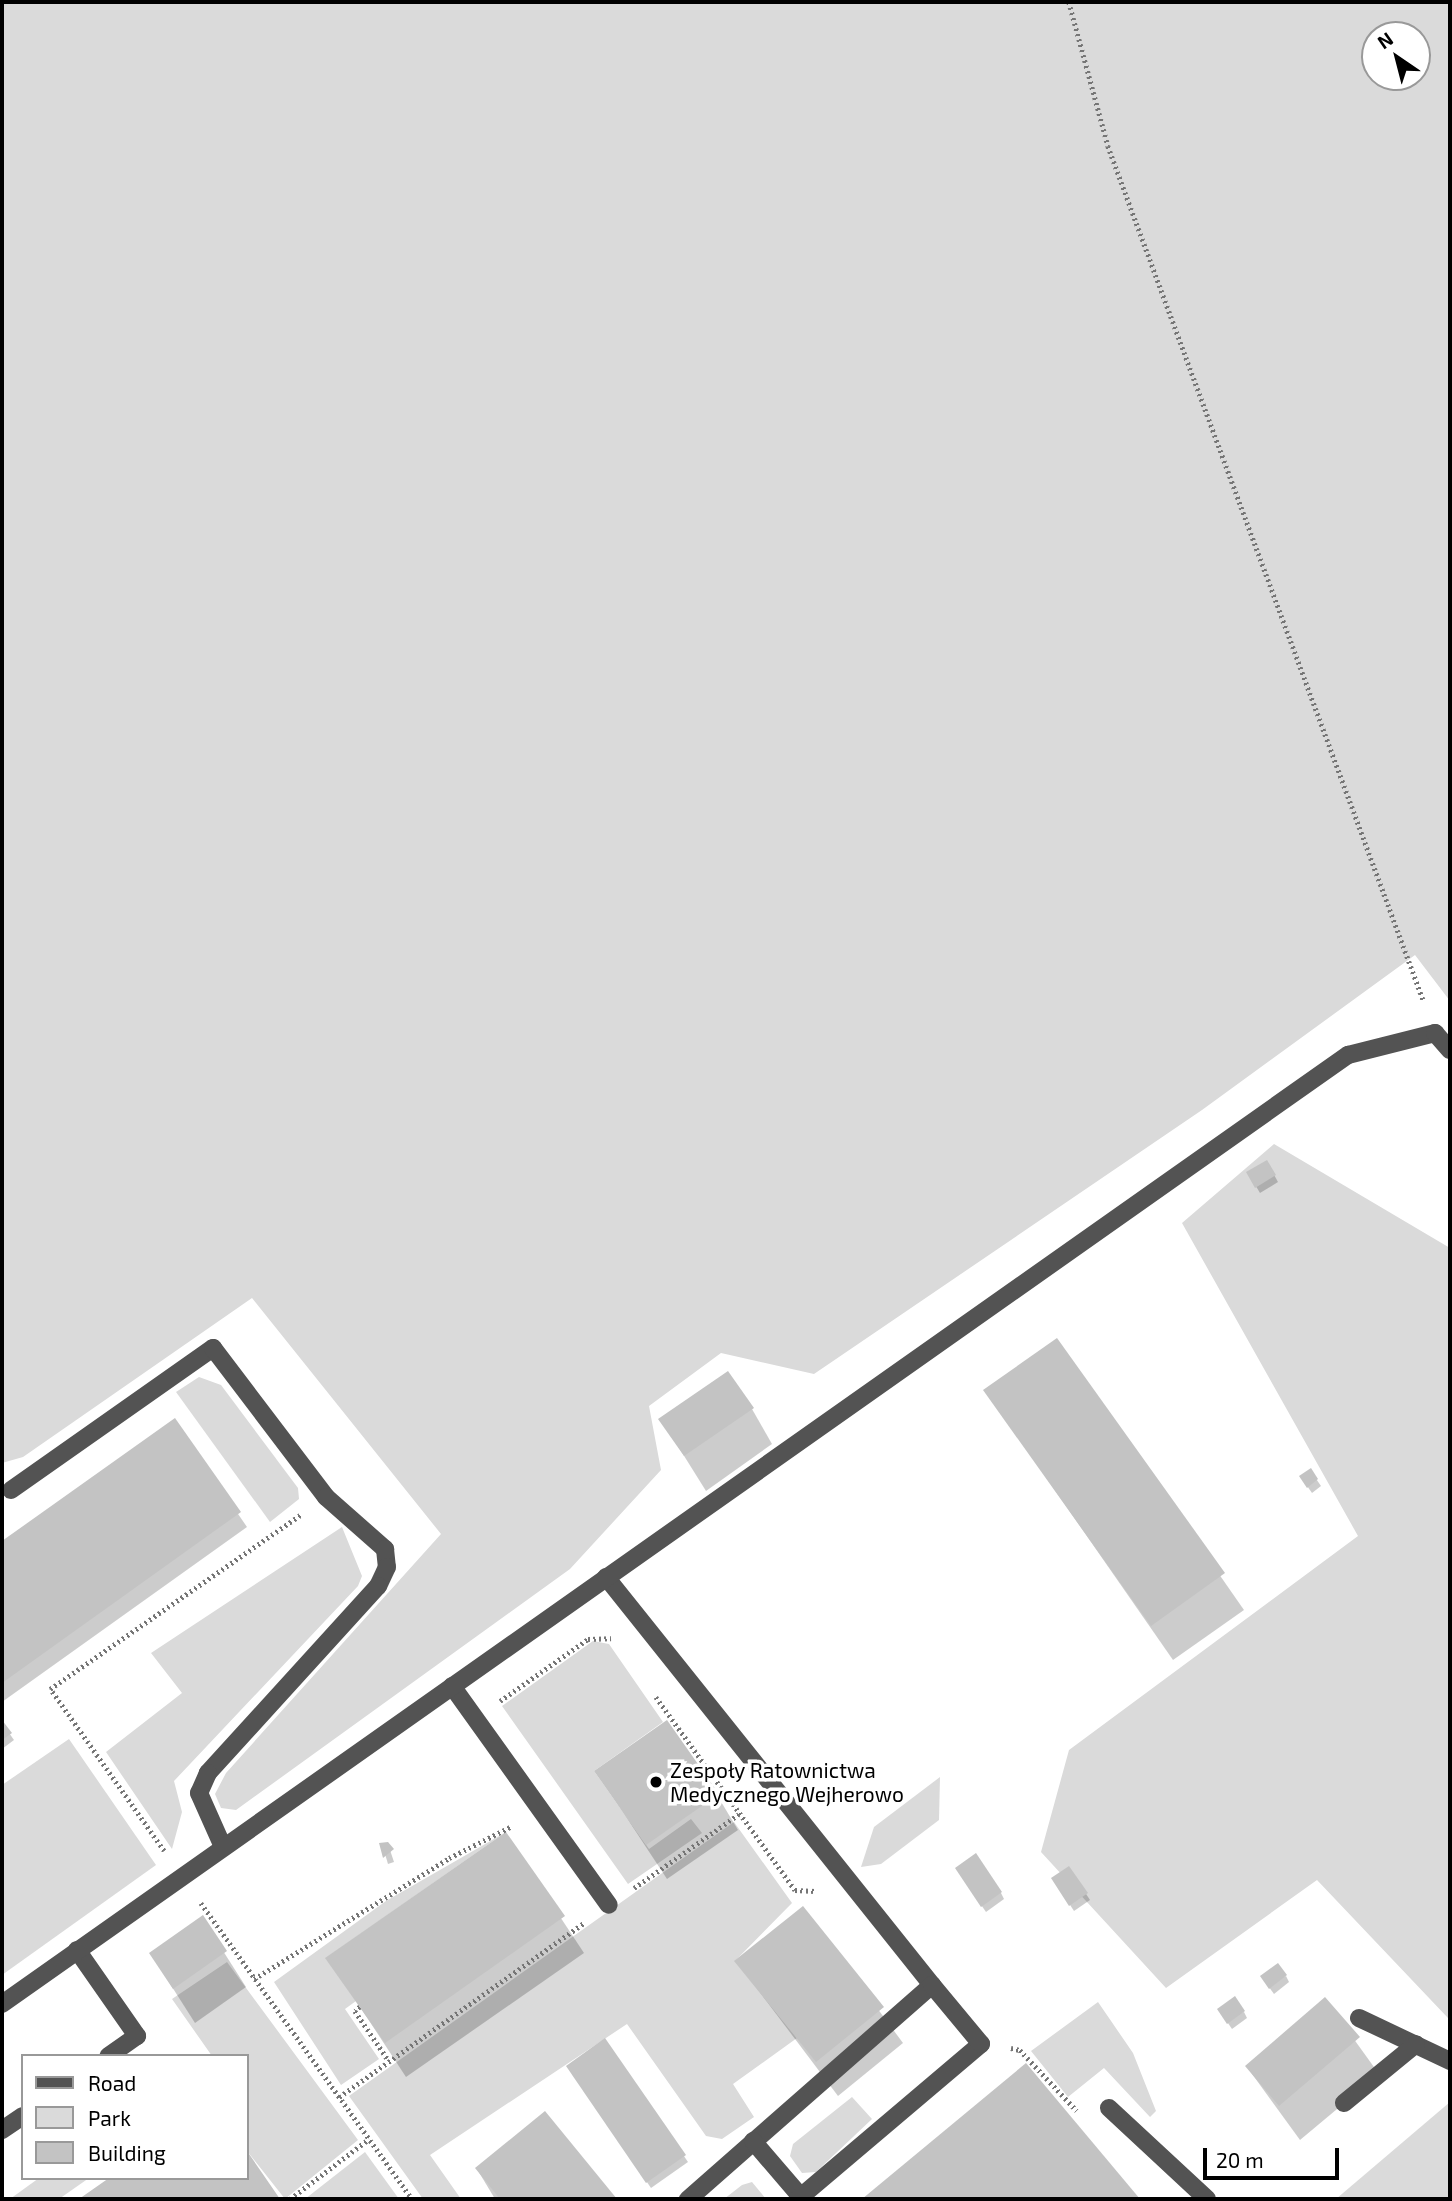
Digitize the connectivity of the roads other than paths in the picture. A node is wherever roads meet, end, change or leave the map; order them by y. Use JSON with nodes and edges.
{"nodes":[{"id":1,"x":1450,"y":1050,"type":"edge"},
{"id":2,"x":11,"y":1490,"type":"dead end"},
{"id":3,"x":606,"y":1577,"type":"junction"},
{"id":4,"x":452,"y":1686,"type":"junction"},
{"id":5,"x":223,"y":1847,"type":"junction"},
{"id":6,"x":609,"y":1905,"type":"road end"},
{"id":7,"x":77,"y":1950,"type":"junction"},
{"id":8,"x":932,"y":1985,"type":"junction"},
{"id":9,"x":2,"y":2004,"type":"edge"},
{"id":10,"x":1359,"y":2018,"type":"dead end"},
{"id":11,"x":1416,"y":2044,"type":"junction"},
{"id":12,"x":111,"y":2054,"type":"edge"},
{"id":13,"x":1450,"y":2061,"type":"edge"},
{"id":14,"x":1344,"y":2102,"type":"dead end"},
{"id":15,"x":1109,"y":2108,"type":"dead end"},
{"id":16,"x":21,"y":2117,"type":"edge"},
{"id":17,"x":2,"y":2130,"type":"edge"},
{"id":18,"x":753,"y":2141,"type":"junction"},
{"id":19,"x":799,"y":2198,"type":"edge"},
{"id":20,"x":688,"y":2199,"type":"edge"},
{"id":21,"x":1207,"y":2199,"type":"edge"}],
"edges":[{"from":1,"to":3,"type":"lane"},
{"from":2,"to":5,"type":"lane"},
{"from":3,"to":4,"type":"lane"},
{"from":3,"to":8,"type":"lane"},
{"from":4,"to":5,"type":"lane"},
{"from":4,"to":6,"type":"lane"},
{"from":5,"to":7,"type":"lane"},
{"from":7,"to":9,"type":"lane"},
{"from":7,"to":12,"type":"lane"},
{"from":8,"to":18,"type":"lane"},
{"from":8,"to":19,"type":"lane"},
{"from":10,"to":11,"type":"lane"},
{"from":11,"to":13,"type":"lane"},
{"from":11,"to":14,"type":"lane"},
{"from":15,"to":21,"type":"lane"},
{"from":16,"to":17,"type":"lane"},
{"from":18,"to":19,"type":"lane"},
{"from":18,"to":20,"type":"lane"}]}
